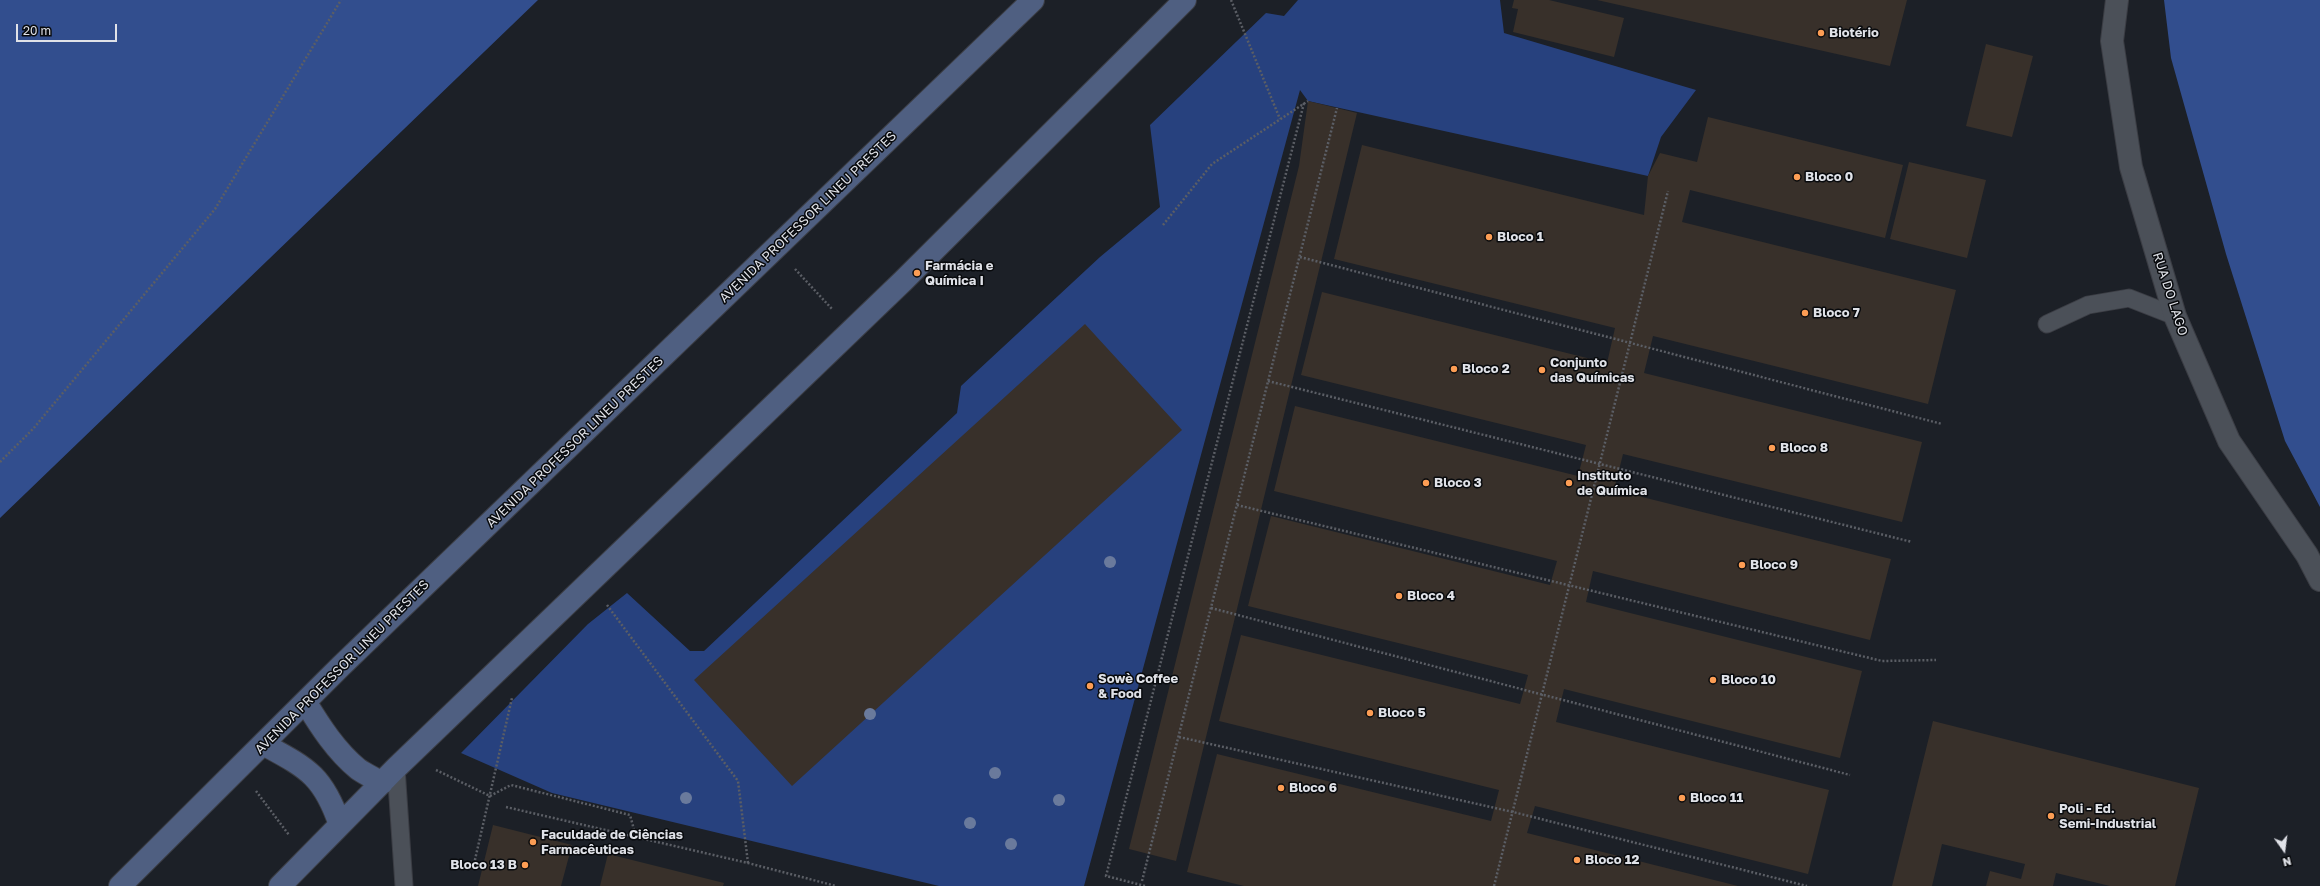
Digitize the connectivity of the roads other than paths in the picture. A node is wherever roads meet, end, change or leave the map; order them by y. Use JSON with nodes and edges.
{"nodes":[{"id":1,"x":1033,"y":0,"type":"edge"},
{"id":2,"x":1185,"y":0,"type":"edge"},
{"id":3,"x":2117,"y":0,"type":"edge"},
{"id":4,"x":2175,"y":316,"type":"junction"},
{"id":5,"x":2047,"y":324,"type":"dead end"},
{"id":6,"x":2320,"y":580,"type":"edge"},
{"id":7,"x":306,"y":703,"type":"junction"},
{"id":8,"x":263,"y":744,"type":"junction"},
{"id":9,"x":395,"y":769,"type":"junction"},
{"id":10,"x":340,"y":825,"type":"junction"},
{"id":11,"x":120,"y":886,"type":"edge"},
{"id":12,"x":280,"y":886,"type":"edge"},
{"id":13,"x":404,"y":886,"type":"edge"}],
"edges":[{"from":1,"to":7,"type":"main road","name":"AVENIDA PROFESSOR LINEU PRESTES"},
{"from":2,"to":9,"type":"main road"},
{"from":3,"to":4,"type":"street","name":"RUA DO LAGO"},
{"from":4,"to":5,"type":"lane"},
{"from":4,"to":6,"type":"street","name":"RUA DO LAGO"},
{"from":7,"to":8,"type":"main road","name":"AVENIDA PROFESSOR LINEU PRESTES"},
{"from":7,"to":9,"type":"main road"},
{"from":8,"to":10,"type":"main road"},
{"from":8,"to":11,"type":"main road","name":"AVENIDA PROFESSOR LINEU PRESTES"},
{"from":9,"to":10,"type":"main road"},
{"from":9,"to":13,"type":"lane"},
{"from":10,"to":12,"type":"main road"}]}
